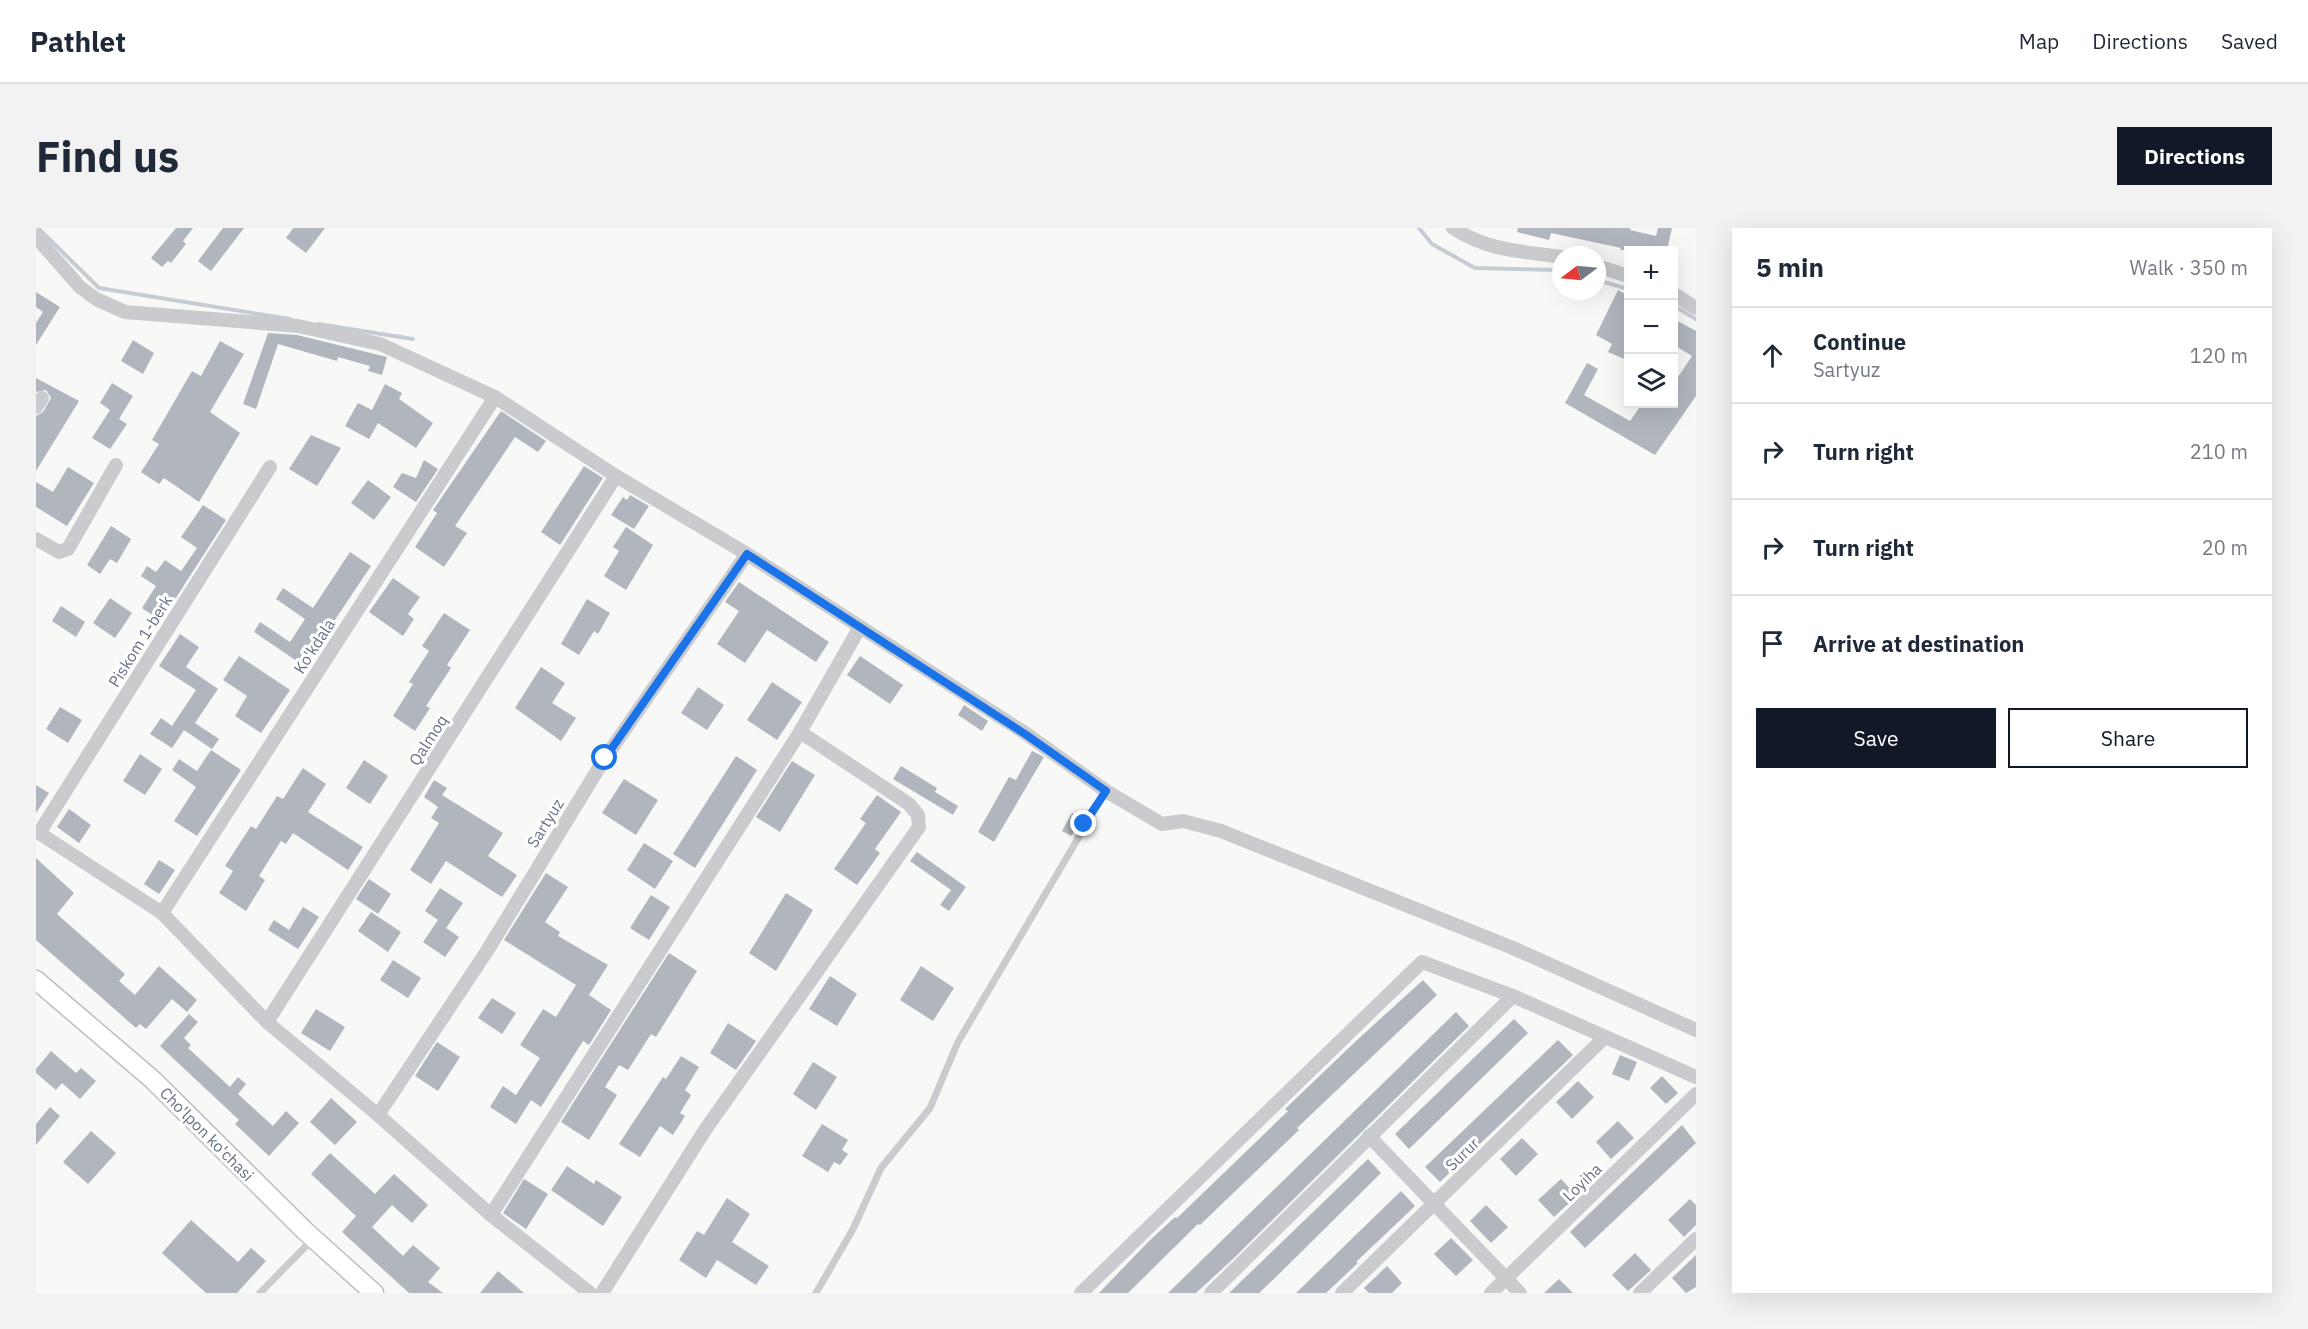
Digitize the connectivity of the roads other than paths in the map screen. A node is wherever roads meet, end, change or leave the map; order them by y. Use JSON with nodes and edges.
{"nodes":[{"id":1,"x":1453,"y":228,"type":"edge"},
{"id":2,"x":36,"y":237,"type":"edge"},
{"id":3,"x":1552,"y":256,"type":"edge"},
{"id":4,"x":1606,"y":269,"type":"edge"},
{"id":5,"x":1624,"y":274,"type":"edge"},
{"id":6,"x":1678,"y":297,"type":"edge"},
{"id":7,"x":1696,"y":308,"type":"edge"},
{"id":8,"x":495,"y":397,"type":"junction"},
{"id":9,"x":116,"y":465,"type":"dead end"},
{"id":10,"x":270,"y":467,"type":"dead end"},
{"id":11,"x":616,"y":476,"type":"junction"},
{"id":12,"x":36,"y":538,"type":"edge"},
{"id":13,"x":747,"y":554,"type":"junction"},
{"id":14,"x":860,"y":627,"type":"junction"},
{"id":15,"x":800,"y":732,"type":"junction"},
{"id":16,"x":1106,"y":791,"type":"junction"},
{"id":17,"x":37,"y":832,"type":"edge"},
{"id":18,"x":162,"y":914,"type":"junction"},
{"id":19,"x":36,"y":980,"type":"edge"},
{"id":20,"x":1513,"y":996,"type":"junction"},
{"id":21,"x":267,"y":1022,"type":"junction"},
{"id":22,"x":1696,"y":1030,"type":"edge"},
{"id":23,"x":1604,"y":1038,"type":"junction"},
{"id":24,"x":1696,"y":1077,"type":"edge"},
{"id":25,"x":1696,"y":1094,"type":"edge"},
{"id":26,"x":378,"y":1115,"type":"junction"},
{"id":27,"x":1369,"y":1136,"type":"junction"},
{"id":28,"x":1434,"y":1204,"type":"junction"},
{"id":29,"x":491,"y":1215,"type":"junction"},
{"id":30,"x":314,"y":1239,"type":"junction"},
{"id":31,"x":1696,"y":1239,"type":"edge"},
{"id":32,"x":1506,"y":1279,"type":"junction"},
{"id":33,"x":260,"y":1293,"type":"edge"},
{"id":34,"x":374,"y":1293,"type":"edge"},
{"id":35,"x":590,"y":1293,"type":"edge"},
{"id":36,"x":602,"y":1293,"type":"edge"},
{"id":37,"x":816,"y":1293,"type":"edge"},
{"id":38,"x":1081,"y":1293,"type":"edge"},
{"id":39,"x":1211,"y":1293,"type":"edge"},
{"id":40,"x":1342,"y":1293,"type":"edge"},
{"id":41,"x":1491,"y":1293,"type":"edge"},
{"id":42,"x":1520,"y":1293,"type":"edge"},
{"id":43,"x":1640,"y":1293,"type":"edge"}],
"edges":[{"from":1,"to":3,"type":"street"},
{"from":2,"to":8,"type":"street"},
{"from":4,"to":5,"type":"street"},
{"from":6,"to":7,"type":"street"},
{"from":8,"to":11,"type":"street"},
{"from":8,"to":18,"type":"street","name":"Ko'kdala"},
{"from":9,"to":12,"type":"street"},
{"from":10,"to":17,"type":"street","name":"Piskom 1-berk"},
{"from":11,"to":13,"type":"street"},
{"from":11,"to":21,"type":"street","name":"Qalmoq"},
{"from":13,"to":14,"type":"street"},
{"from":13,"to":26,"type":"street","name":"Sartyuz"},
{"from":14,"to":15,"type":"street"},
{"from":14,"to":16,"type":"street"},
{"from":15,"to":29,"type":"street"},
{"from":15,"to":36,"type":"street"},
{"from":16,"to":22,"type":"street"},
{"from":16,"to":37,"type":"lane"},
{"from":17,"to":18,"type":"street"},
{"from":18,"to":21,"type":"street"},
{"from":19,"to":30,"type":"main road","name":"Cho'lpon ko'chasi"},
{"from":20,"to":23,"type":"street"},
{"from":20,"to":27,"type":"street"},
{"from":20,"to":38,"type":"street"},
{"from":21,"to":26,"type":"street"},
{"from":23,"to":24,"type":"street"},
{"from":23,"to":28,"type":"street","name":"Surur"},
{"from":25,"to":32,"type":"street","name":"Loyiha"},
{"from":26,"to":29,"type":"street"},
{"from":27,"to":28,"type":"street"},
{"from":27,"to":39,"type":"street"},
{"from":28,"to":32,"type":"street"},
{"from":28,"to":40,"type":"street","name":"Surur"},
{"from":29,"to":35,"type":"street"},
{"from":30,"to":33,"type":"lane"},
{"from":30,"to":34,"type":"main road","name":"Cho'lpon ko'chasi"},
{"from":31,"to":43,"type":"street"},
{"from":32,"to":41,"type":"street","name":"Loyiha"},
{"from":32,"to":42,"type":"street"}]}
